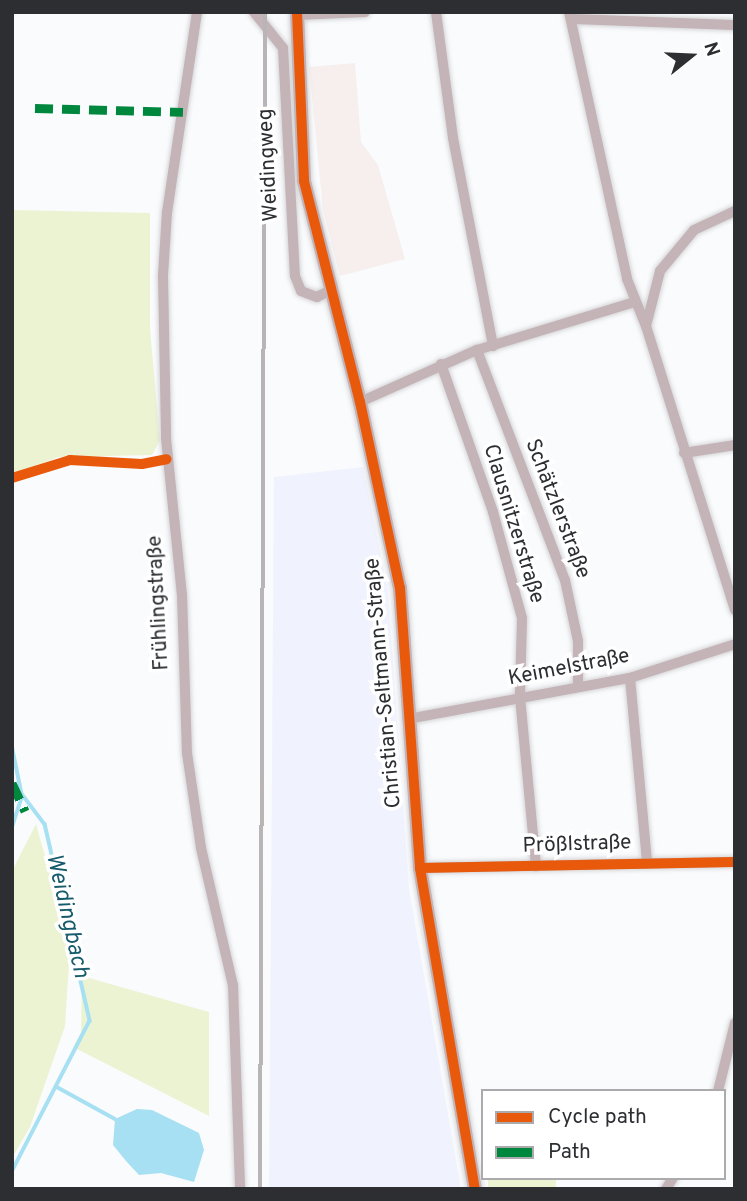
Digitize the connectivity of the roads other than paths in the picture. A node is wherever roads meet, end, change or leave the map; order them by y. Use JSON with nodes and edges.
{"nodes":[{"id":1,"x":197,"y":12,"type":"edge"},
{"id":2,"x":254,"y":12,"type":"edge"},
{"id":3,"x":365,"y":12,"type":"edge"},
{"id":4,"x":436,"y":12,"type":"edge"},
{"id":5,"x":297,"y":13,"type":"edge"},
{"id":6,"x":570,"y":16,"type":"edge"},
{"id":7,"x":655,"y":16,"type":"edge"},
{"id":8,"x":735,"y":24,"type":"edge"},
{"id":9,"x":735,"y":211,"type":"edge"},
{"id":10,"x":331,"y":290,"type":"junction"},
{"id":11,"x":635,"y":302,"type":"junction"},
{"id":12,"x":646,"y":326,"type":"junction"},
{"id":13,"x":493,"y":346,"type":"junction"},
{"id":14,"x":477,"y":350,"type":"junction"},
{"id":15,"x":441,"y":364,"type":"junction"},
{"id":16,"x":360,"y":402,"type":"junction"},
{"id":17,"x":735,"y":445,"type":"edge"},
{"id":18,"x":684,"y":453,"type":"junction"},
{"id":19,"x":735,"y":610,"type":"edge"},
{"id":20,"x":735,"y":643,"type":"edge"},
{"id":21,"x":631,"y":678,"type":"junction"},
{"id":22,"x":578,"y":686,"type":"junction"},
{"id":23,"x":520,"y":697,"type":"junction"},
{"id":24,"x":408,"y":719,"type":"junction"},
{"id":25,"x":735,"y":862,"type":"edge"},
{"id":26,"x":647,"y":863,"type":"junction"},
{"id":27,"x":536,"y":866,"type":"junction"},
{"id":28,"x":420,"y":868,"type":"junction"},
{"id":29,"x":735,"y":1023,"type":"edge"},
{"id":30,"x":718,"y":1089,"type":"edge"},
{"id":31,"x":240,"y":1189,"type":"edge"},
{"id":32,"x":475,"y":1189,"type":"edge"}],
"edges":[{"from":1,"to":31,"type":"street","name":"Frühlingstraße"},
{"from":2,"to":10,"type":"street","name":"Weidingweg"},
{"from":3,"to":5,"type":"street"},
{"from":4,"to":13,"type":"street"},
{"from":5,"to":10,"type":"main road","name":"Christian-Seltmann-Straße"},
{"from":6,"to":7,"type":"street"},
{"from":6,"to":11,"type":"street"},
{"from":7,"to":8,"type":"street"},
{"from":9,"to":12,"type":"street"},
{"from":10,"to":16,"type":"main road","name":"Christian-Seltmann-Straße"},
{"from":11,"to":12,"type":"street"},
{"from":11,"to":13,"type":"street"},
{"from":12,"to":18,"type":"street"},
{"from":13,"to":14,"type":"street"},
{"from":14,"to":15,"type":"street"},
{"from":14,"to":22,"type":"street","name":"Schätzlerstraße"},
{"from":15,"to":16,"type":"street"},
{"from":15,"to":23,"type":"street","name":"Clausnitzerstraße"},
{"from":16,"to":24,"type":"main road","name":"Christian-Seltmann-Straße"},
{"from":17,"to":18,"type":"street"},
{"from":18,"to":19,"type":"street"},
{"from":20,"to":21,"type":"street","name":"Keimelstraße"},
{"from":21,"to":22,"type":"street","name":"Keimelstraße"},
{"from":21,"to":26,"type":"street"},
{"from":22,"to":23,"type":"street","name":"Keimelstraße"},
{"from":23,"to":24,"type":"street","name":"Keimelstraße"},
{"from":23,"to":27,"type":"street","name":"Clausnitzerstraße"},
{"from":24,"to":28,"type":"main road","name":"Christian-Seltmann-Straße"},
{"from":25,"to":26,"type":"street","name":"Prößlstraße"},
{"from":26,"to":27,"type":"street","name":"Prößlstraße"},
{"from":27,"to":28,"type":"street","name":"Prößlstraße"},
{"from":28,"to":32,"type":"main road","name":"Christian-Seltmann-Straße"},
{"from":29,"to":30,"type":"street"}]}
